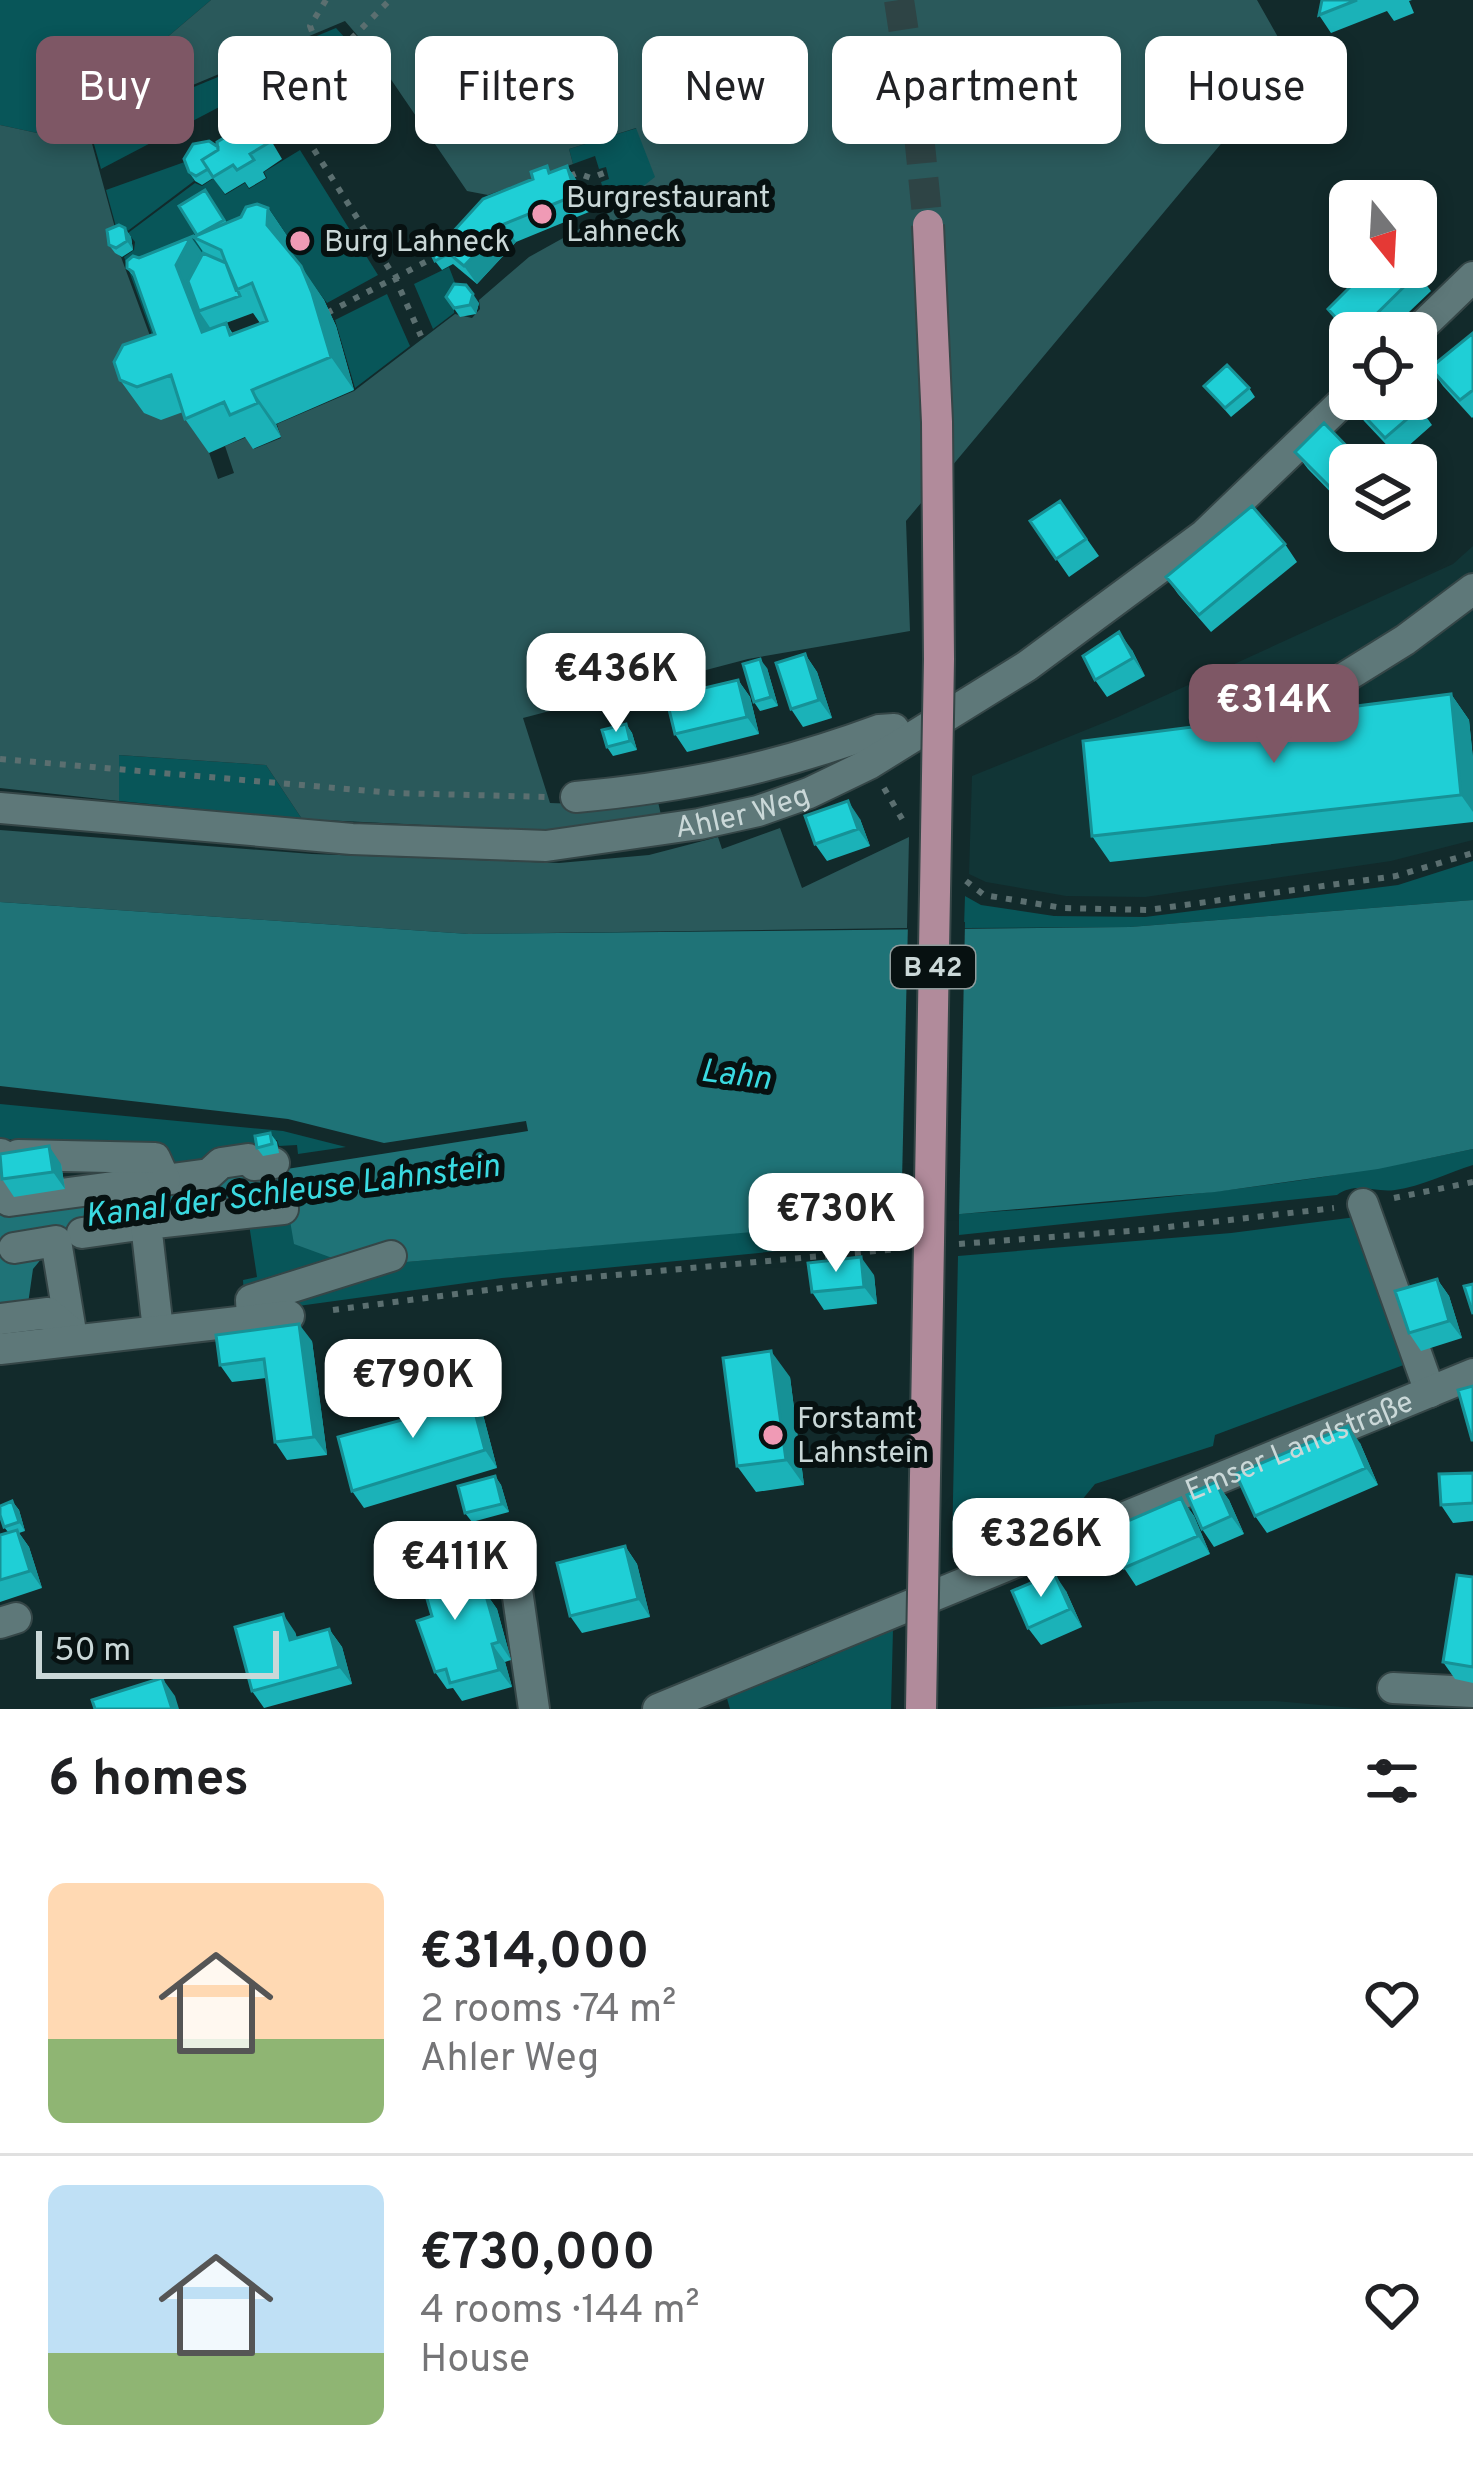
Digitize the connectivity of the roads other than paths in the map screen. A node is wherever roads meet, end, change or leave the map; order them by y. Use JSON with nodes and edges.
{"nodes":[{"id":1,"x":928,"y":226,"type":"tunnel mouth"},
{"id":2,"x":1473,"y":277,"type":"edge"},
{"id":3,"x":1437,"y":312,"type":"edge"},
{"id":4,"x":1329,"y":415,"type":"edge"},
{"id":5,"x":1473,"y":589,"type":"edge"},
{"id":6,"x":1302,"y":704,"type":"dead end"},
{"id":7,"x":902,"y":743,"type":"junction"},
{"id":8,"x":795,"y":760,"type":"junction"},
{"id":9,"x":671,"y":788,"type":"junction"},
{"id":10,"x":809,"y":793,"type":"junction"},
{"id":11,"x":576,"y":797,"type":"road end"},
{"id":12,"x":0,"y":808,"type":"edge"},
{"id":13,"x":679,"y":826,"type":"junction"},
{"id":14,"x":1,"y":1154,"type":"edge"},
{"id":15,"x":274,"y":1163,"type":"dead end"},
{"id":16,"x":165,"y":1180,"type":"junction"},
{"id":17,"x":1363,"y":1204,"type":"road end"},
{"id":18,"x":284,"y":1209,"type":"dead end"},
{"id":19,"x":146,"y":1224,"type":"junction"},
{"id":20,"x":82,"y":1234,"type":"dead end"},
{"id":21,"x":14,"y":1248,"type":"dead end"},
{"id":22,"x":391,"y":1256,"type":"dead end"},
{"id":23,"x":289,"y":1316,"type":"road end"},
{"id":24,"x":0,"y":1318,"type":"edge"},
{"id":25,"x":252,"y":1319,"type":"junction"},
{"id":26,"x":158,"y":1330,"type":"junction"},
{"id":27,"x":72,"y":1336,"type":"junction"},
{"id":28,"x":0,"y":1349,"type":"edge"},
{"id":29,"x":1473,"y":1375,"type":"edge"},
{"id":30,"x":1430,"y":1392,"type":"junction"},
{"id":31,"x":420,"y":1549,"type":"edge"},
{"id":32,"x":1393,"y":1688,"type":"dead end"},
{"id":33,"x":1473,"y":1692,"type":"edge"},
{"id":34,"x":534,"y":1709,"type":"edge"},
{"id":35,"x":658,"y":1709,"type":"edge"},
{"id":36,"x":921,"y":1709,"type":"edge"}],
"edges":[{"from":1,"to":36,"type":"main road","number":"B 42","bridge":true},
{"from":2,"to":3,"type":"street"},
{"from":4,"to":7,"type":"street","name":"Ahler Weg"},
{"from":5,"to":6,"type":"street"},
{"from":7,"to":8,"type":"street"},
{"from":7,"to":10,"type":"street","name":"Ahler Weg"},
{"from":8,"to":9,"type":"street"},
{"from":8,"to":10,"type":"street"},
{"from":9,"to":11,"type":"street"},
{"from":9,"to":13,"type":"street"},
{"from":10,"to":13,"type":"street","name":"Ahler Weg"},
{"from":12,"to":13,"type":"street","name":"Ahler Weg"},
{"from":14,"to":16,"type":"street"},
{"from":14,"to":16,"type":"street"},
{"from":15,"to":16,"type":"street"},
{"from":17,"to":30,"type":"street"},
{"from":18,"to":19,"type":"street"},
{"from":19,"to":20,"type":"street"},
{"from":19,"to":26,"type":"street"},
{"from":21,"to":27,"type":"street"},
{"from":22,"to":25,"type":"street"},
{"from":23,"to":25,"type":"street"},
{"from":24,"to":27,"type":"street"},
{"from":25,"to":26,"type":"street"},
{"from":26,"to":27,"type":"street"},
{"from":27,"to":28,"type":"street"},
{"from":29,"to":30,"type":"street","name":"Emser Landstraße"},
{"from":30,"to":35,"type":"street","name":"Emser Landstraße"},
{"from":31,"to":34,"type":"street"},
{"from":32,"to":33,"type":"street"}]}
